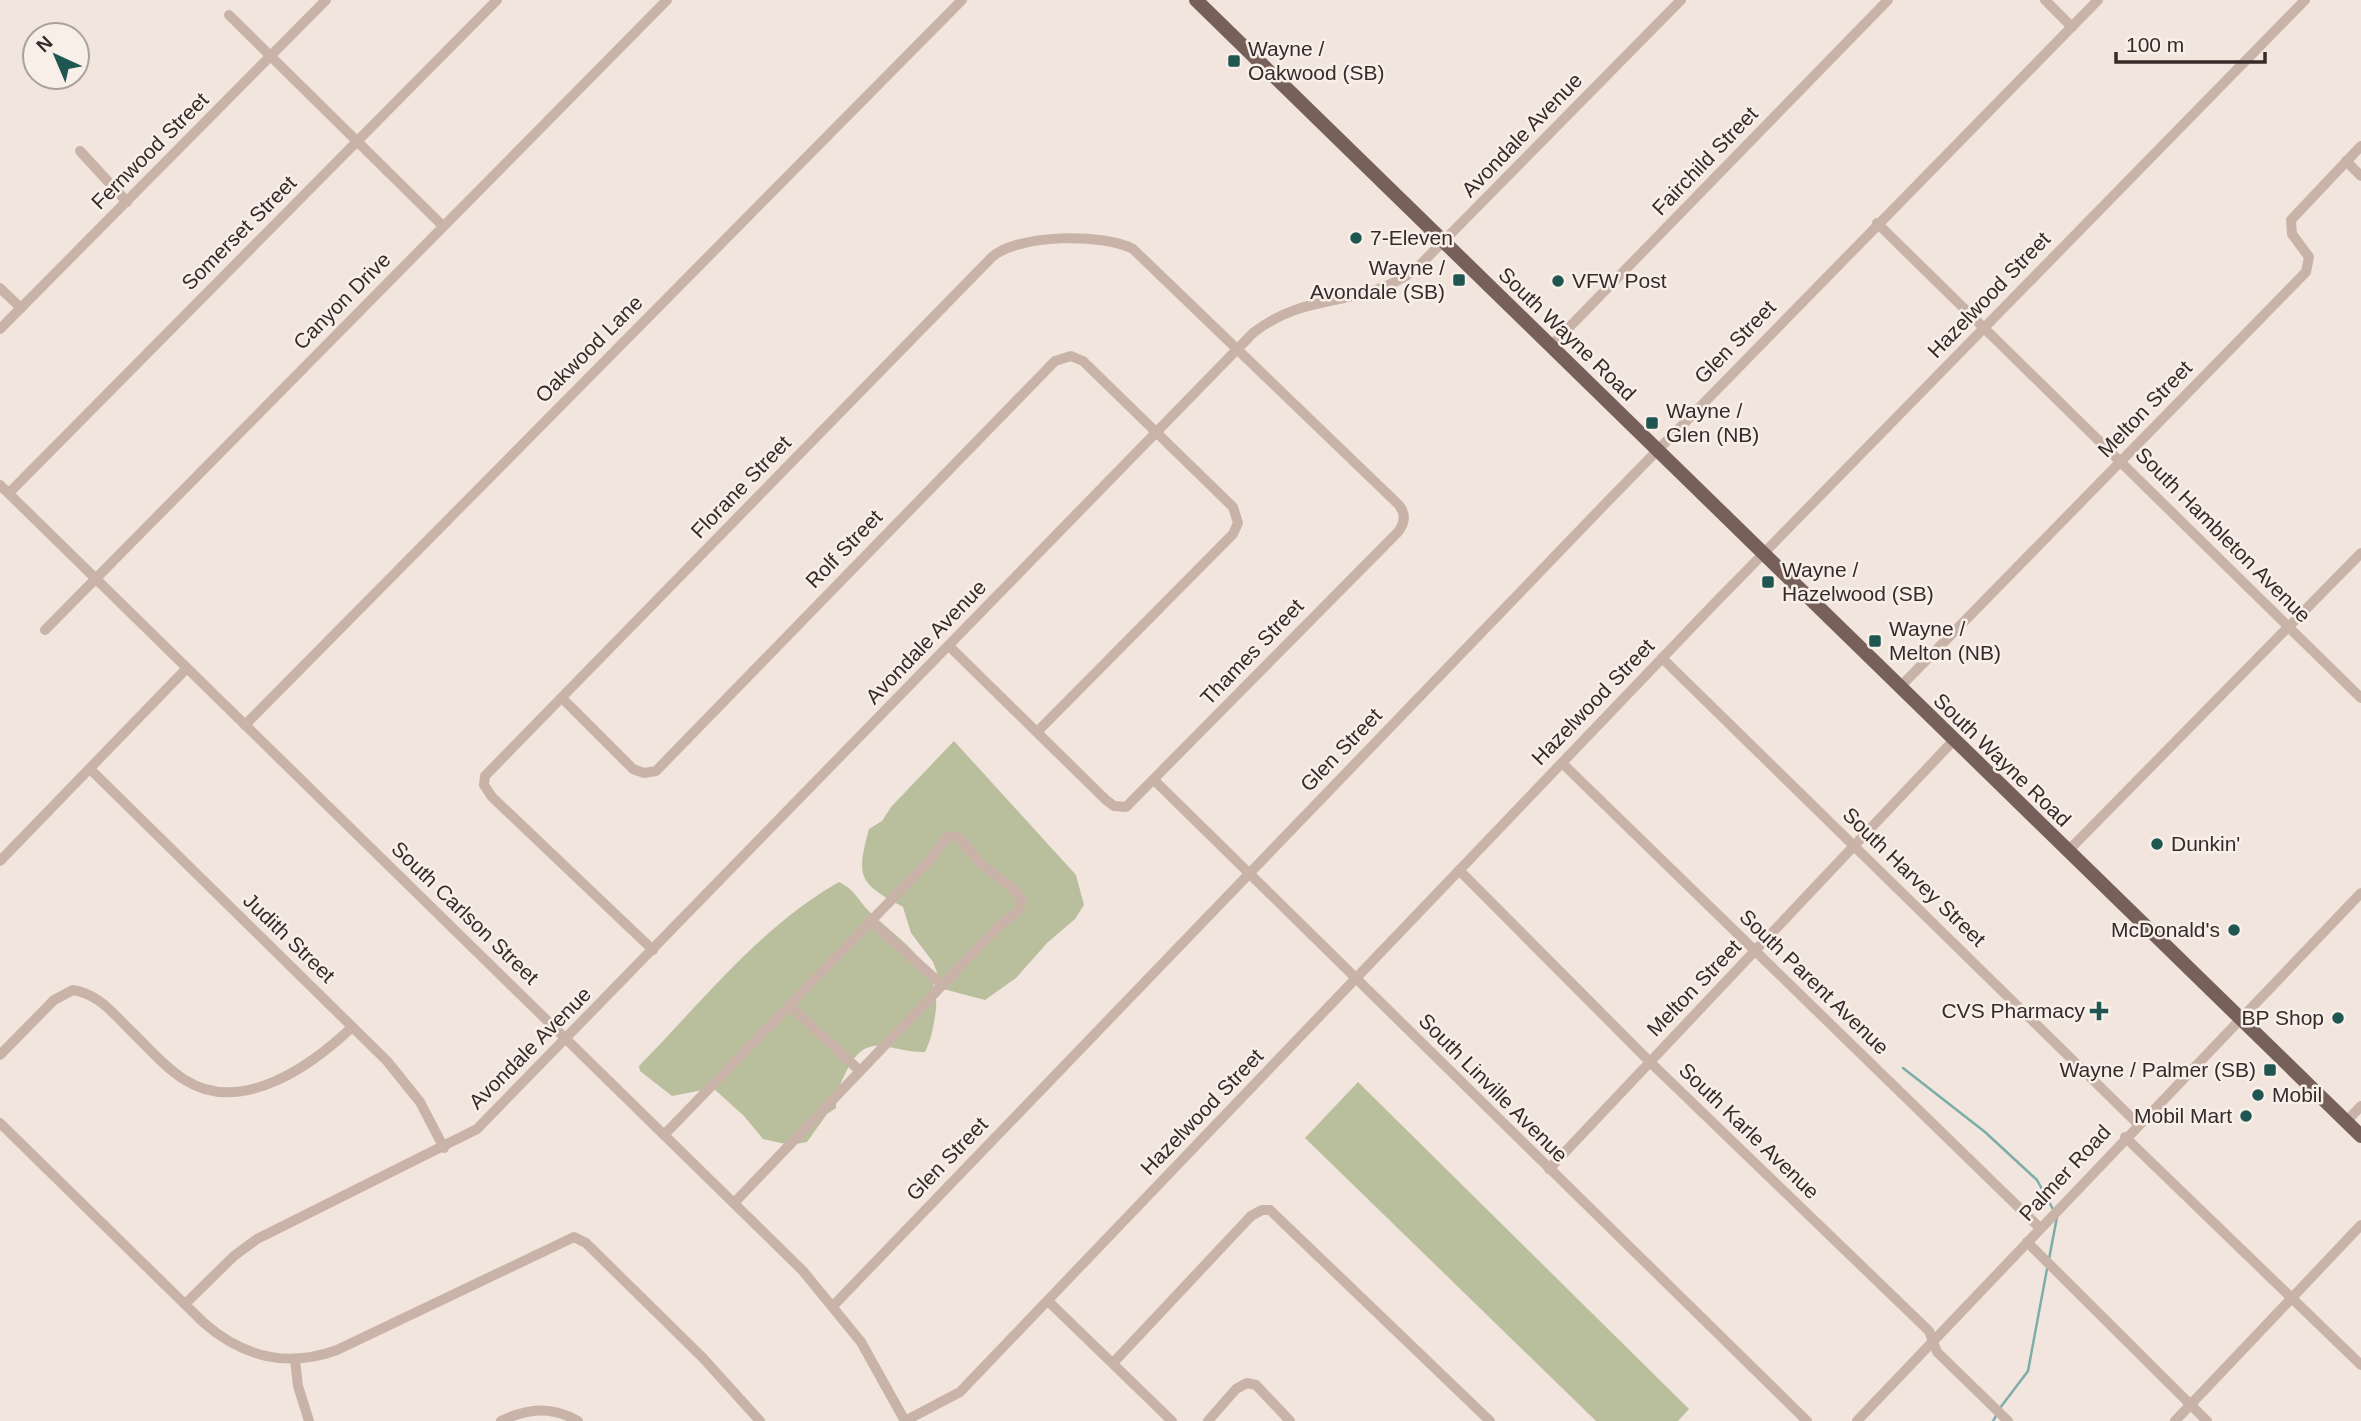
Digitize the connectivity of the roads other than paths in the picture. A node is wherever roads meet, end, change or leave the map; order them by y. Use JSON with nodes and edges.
{"nodes":[{"id":1,"x":327,"y":0,"type":"edge"},
{"id":2,"x":497,"y":0,"type":"edge"},
{"id":3,"x":667,"y":0,"type":"edge"},
{"id":4,"x":962,"y":0,"type":"edge"},
{"id":5,"x":1196,"y":0,"type":"edge"},
{"id":6,"x":1681,"y":0,"type":"edge"},
{"id":7,"x":1888,"y":0,"type":"edge"},
{"id":8,"x":2045,"y":0,"type":"edge"},
{"id":9,"x":2098,"y":0,"type":"edge"},
{"id":10,"x":2305,"y":0,"type":"edge"},
{"id":11,"x":229,"y":15,"type":"dead end"},
{"id":12,"x":2071,"y":27,"type":"junction"},
{"id":13,"x":271,"y":56,"type":"junction"},
{"id":14,"x":357,"y":141,"type":"junction"},
{"id":15,"x":2361,"y":146,"type":"edge"},
{"id":16,"x":80,"y":151,"type":"dead end"},
{"id":17,"x":2346,"y":161,"type":"junction"},
{"id":18,"x":2361,"y":176,"type":"edge"},
{"id":19,"x":127,"y":202,"type":"junction"},
{"id":20,"x":1877,"y":223,"type":"junction"},
{"id":21,"x":443,"y":226,"type":"junction"},
{"id":22,"x":1444,"y":243,"type":"junction"},
{"id":23,"x":0,"y":288,"type":"edge"},
{"id":24,"x":21,"y":308,"type":"junction"},
{"id":25,"x":1984,"y":327,"type":"junction"},
{"id":26,"x":0,"y":329,"type":"edge"},
{"id":27,"x":1550,"y":347,"type":"junction"},
{"id":28,"x":1237,"y":350,"type":"junction"},
{"id":29,"x":1156,"y":433,"type":"junction"},
{"id":30,"x":1656,"y":451,"type":"junction"},
{"id":31,"x":2121,"y":461,"type":"junction"},
{"id":32,"x":0,"y":485,"type":"edge"},
{"id":33,"x":9,"y":493,"type":"junction"},
{"id":34,"x":2361,"y":552,"type":"edge"},
{"id":35,"x":1762,"y":555,"type":"junction"},
{"id":36,"x":95,"y":578,"type":"junction"},
{"id":37,"x":2288,"y":626,"type":"junction"},
{"id":38,"x":45,"y":630,"type":"dead end"},
{"id":39,"x":949,"y":646,"type":"junction"},
{"id":40,"x":1662,"y":658,"type":"junction"},
{"id":41,"x":186,"y":669,"type":"junction"},
{"id":42,"x":1899,"y":688,"type":"junction"},
{"id":43,"x":562,"y":698,"type":"junction"},
{"id":44,"x":2361,"y":698,"type":"edge"},
{"id":45,"x":245,"y":725,"type":"junction"},
{"id":46,"x":1037,"y":732,"type":"junction"},
{"id":47,"x":1953,"y":741,"type":"junction"},
{"id":48,"x":1562,"y":763,"type":"junction"},
{"id":49,"x":90,"y":769,"type":"junction"},
{"id":50,"x":1154,"y":780,"type":"junction"},
{"id":51,"x":1855,"y":846,"type":"junction"},
{"id":52,"x":2067,"y":852,"type":"junction"},
{"id":53,"x":0,"y":861,"type":"edge"},
{"id":54,"x":1459,"y":870,"type":"junction"},
{"id":55,"x":1248,"y":874,"type":"junction"},
{"id":56,"x":2361,"y":893,"type":"edge"},
{"id":57,"x":871,"y":921,"type":"junction"},
{"id":58,"x":653,"y":950,"type":"junction"},
{"id":59,"x":1755,"y":951,"type":"junction"},
{"id":60,"x":1356,"y":979,"type":"junction"},
{"id":61,"x":942,"y":985,"type":"junction"},
{"id":62,"x":789,"y":1005,"type":"junction"},
{"id":63,"x":2238,"y":1019,"type":"junction"},
{"id":64,"x":352,"y":1027,"type":"junction"},
{"id":65,"x":566,"y":1039,"type":"junction"},
{"id":66,"x":0,"y":1055,"type":"edge"},
{"id":67,"x":1650,"y":1062,"type":"junction"},
{"id":68,"x":860,"y":1071,"type":"junction"},
{"id":69,"x":2361,"y":1106,"type":"edge"},
{"id":70,"x":2346,"y":1122,"type":"junction"},
{"id":71,"x":0,"y":1123,"type":"edge"},
{"id":72,"x":2138,"y":1124,"type":"junction"},
{"id":73,"x":664,"y":1135,"type":"junction"},
{"id":74,"x":2361,"y":1136,"type":"edge"},
{"id":75,"x":2125,"y":1138,"type":"junction"},
{"id":76,"x":444,"y":1148,"type":"junction"},
{"id":77,"x":1549,"y":1169,"type":"junction"},
{"id":78,"x":734,"y":1203,"type":"junction"},
{"id":79,"x":2361,"y":1225,"type":"edge"},
{"id":80,"x":2040,"y":1228,"type":"junction"},
{"id":81,"x":2027,"y":1242,"type":"junction"},
{"id":82,"x":2291,"y":1298,"type":"junction"},
{"id":83,"x":1048,"y":1301,"type":"junction"},
{"id":84,"x":185,"y":1304,"type":"junction"},
{"id":85,"x":833,"y":1306,"type":"junction"},
{"id":86,"x":1931,"y":1343,"type":"junction"},
{"id":87,"x":295,"y":1360,"type":"junction"},
{"id":88,"x":1113,"y":1363,"type":"junction"},
{"id":89,"x":2361,"y":1365,"type":"edge"},
{"id":90,"x":2190,"y":1405,"type":"junction"},
{"id":91,"x":309,"y":1421,"type":"edge"},
{"id":92,"x":501,"y":1421,"type":"edge"},
{"id":93,"x":579,"y":1421,"type":"edge"},
{"id":94,"x":760,"y":1421,"type":"edge"},
{"id":95,"x":905,"y":1421,"type":"edge"},
{"id":96,"x":1172,"y":1421,"type":"edge"},
{"id":97,"x":1208,"y":1421,"type":"edge"},
{"id":98,"x":1290,"y":1421,"type":"edge"},
{"id":99,"x":1490,"y":1421,"type":"edge"},
{"id":100,"x":1807,"y":1421,"type":"edge"},
{"id":101,"x":1857,"y":1421,"type":"edge"},
{"id":102,"x":2008,"y":1421,"type":"edge"},
{"id":103,"x":2175,"y":1421,"type":"edge"},
{"id":104,"x":2207,"y":1421,"type":"edge"}],
"edges":[{"from":1,"to":13,"type":"street","name":"Fernwood Street"},
{"from":2,"to":14,"type":"street","name":"Somerset Street"},
{"from":3,"to":21,"type":"street","name":"Canyon Drive"},
{"from":4,"to":45,"type":"street","name":"Oakwood Lane"},
{"from":5,"to":22,"type":"main road","name":"South Wayne Road"},
{"from":6,"to":22,"type":"street","name":"Avondale Avenue"},
{"from":7,"to":27,"type":"street","name":"Fairchild Street"},
{"from":8,"to":12,"type":"street"},
{"from":9,"to":12,"type":"street","name":"Glen Street"},
{"from":10,"to":25,"type":"street","name":"Hazelwood Street"},
{"from":11,"to":13,"type":"street"},
{"from":12,"to":20,"type":"street","name":"Glen Street"},
{"from":13,"to":14,"type":"street"},
{"from":13,"to":19,"type":"street","name":"Fernwood Street"},
{"from":14,"to":21,"type":"street"},
{"from":14,"to":33,"type":"street","name":"Somerset Street"},
{"from":15,"to":17,"type":"street","name":"Melton Street"},
{"from":16,"to":19,"type":"street"},
{"from":17,"to":18,"type":"street"},
{"from":17,"to":31,"type":"street","name":"Melton Street"},
{"from":19,"to":24,"type":"street","name":"Fernwood Street"},
{"from":20,"to":25,"type":"street","name":"South Hambleton Avenue"},
{"from":20,"to":30,"type":"street","name":"Glen Street"},
{"from":21,"to":36,"type":"street","name":"Canyon Drive"},
{"from":22,"to":27,"type":"main road","name":"South Wayne Road"},
{"from":22,"to":28,"type":"street","name":"Avondale Avenue"},
{"from":23,"to":24,"type":"street"},
{"from":24,"to":26,"type":"street","name":"Fernwood Street"},
{"from":25,"to":31,"type":"street","name":"South Hambleton Avenue"},
{"from":25,"to":35,"type":"street","name":"Hazelwood Street"},
{"from":27,"to":30,"type":"main road","name":"South Wayne Road"},
{"from":28,"to":29,"type":"street","name":"Avondale Avenue"},
{"from":28,"to":43,"type":"street","name":"Florane Street"},
{"from":28,"to":50,"type":"street","name":"Thames Street"},
{"from":29,"to":39,"type":"street","name":"Avondale Avenue"},
{"from":29,"to":43,"type":"street","name":"Rolf Street"},
{"from":29,"to":46,"type":"street"},
{"from":30,"to":35,"type":"main road","name":"South Wayne Road"},
{"from":30,"to":55,"type":"street","name":"Glen Street"},
{"from":31,"to":37,"type":"street","name":"South Hambleton Avenue"},
{"from":31,"to":42,"type":"street","name":"Melton Street"},
{"from":32,"to":33,"type":"street","name":"South Carlson Street"},
{"from":33,"to":36,"type":"street","name":"South Carlson Street"},
{"from":34,"to":37,"type":"street"},
{"from":35,"to":40,"type":"street","name":"Hazelwood Street"},
{"from":35,"to":42,"type":"main road","name":"South Wayne Road"},
{"from":36,"to":38,"type":"street","name":"Canyon Drive"},
{"from":36,"to":41,"type":"street","name":"South Carlson Street"},
{"from":37,"to":44,"type":"street","name":"South Hambleton Avenue"},
{"from":37,"to":52,"type":"street"},
{"from":39,"to":46,"type":"street","name":"Thames Street"},
{"from":39,"to":58,"type":"street","name":"Avondale Avenue"},
{"from":40,"to":48,"type":"street","name":"Hazelwood Street"},
{"from":40,"to":51,"type":"street","name":"South Harvey Street"},
{"from":41,"to":45,"type":"street","name":"South Carlson Street"},
{"from":41,"to":49,"type":"street"},
{"from":42,"to":47,"type":"main road","name":"South Wayne Road"},
{"from":43,"to":58,"type":"street","name":"Florane Street"},
{"from":45,"to":65,"type":"street","name":"South Carlson Street"},
{"from":46,"to":50,"type":"street","name":"Thames Street"},
{"from":47,"to":51,"type":"street","name":"Melton Street"},
{"from":47,"to":52,"type":"main road","name":"South Wayne Road"},
{"from":48,"to":54,"type":"street","name":"Hazelwood Street"},
{"from":48,"to":59,"type":"street","name":"South Parent Avenue"},
{"from":49,"to":53,"type":"street"},
{"from":49,"to":64,"type":"street","name":"Judith Street"},
{"from":50,"to":55,"type":"street","name":"South Linville Avenue"},
{"from":51,"to":59,"type":"street","name":"Melton Street"},
{"from":51,"to":72,"type":"street","name":"South Harvey Street"},
{"from":52,"to":63,"type":"main road","name":"South Wayne Road"},
{"from":54,"to":60,"type":"street","name":"Hazelwood Street"},
{"from":54,"to":67,"type":"street","name":"South Karle Avenue"},
{"from":55,"to":60,"type":"street","name":"South Linville Avenue"},
{"from":55,"to":85,"type":"street","name":"Glen Street"},
{"from":56,"to":63,"type":"street","name":"Palmer Road"},
{"from":57,"to":61,"type":"street"},
{"from":57,"to":61,"type":"street"},
{"from":57,"to":62,"type":"street"},
{"from":58,"to":65,"type":"street","name":"Avondale Avenue"},
{"from":59,"to":67,"type":"street","name":"Melton Street"},
{"from":59,"to":80,"type":"street","name":"South Parent Avenue"},
{"from":60,"to":77,"type":"street","name":"South Linville Avenue"},
{"from":60,"to":83,"type":"street","name":"Hazelwood Street"},
{"from":61,"to":68,"type":"street"},
{"from":62,"to":68,"type":"street"},
{"from":62,"to":73,"type":"street"},
{"from":63,"to":70,"type":"main road","name":"South Wayne Road"},
{"from":63,"to":72,"type":"street","name":"Palmer Road"},
{"from":64,"to":66,"type":"street"},
{"from":64,"to":76,"type":"street","name":"Judith Street"},
{"from":65,"to":73,"type":"street","name":"South Carlson Street"},
{"from":65,"to":76,"type":"street","name":"Avondale Avenue"},
{"from":67,"to":77,"type":"street","name":"Melton Street"},
{"from":67,"to":86,"type":"street","name":"South Karle Avenue"},
{"from":68,"to":78,"type":"street"},
{"from":69,"to":70,"type":"street"},
{"from":70,"to":74,"type":"main road","name":"South Wayne Road"},
{"from":71,"to":84,"type":"street"},
{"from":72,"to":75,"type":"street","name":"Palmer Road"},
{"from":73,"to":78,"type":"street","name":"South Carlson Street"},
{"from":75,"to":80,"type":"street","name":"Palmer Road"},
{"from":75,"to":82,"type":"street"},
{"from":76,"to":84,"type":"street","name":"Avondale Avenue"},
{"from":77,"to":100,"type":"street","name":"South Linville Avenue"},
{"from":78,"to":85,"type":"street","name":"South Carlson Street"},
{"from":79,"to":82,"type":"street"},
{"from":80,"to":81,"type":"street","name":"Palmer Road"},
{"from":81,"to":86,"type":"street","name":"Palmer Road"},
{"from":81,"to":90,"type":"street"},
{"from":82,"to":89,"type":"street"},
{"from":82,"to":90,"type":"street"},
{"from":83,"to":88,"type":"street"},
{"from":83,"to":95,"type":"street","name":"Hazelwood Street"},
{"from":84,"to":87,"type":"street"},
{"from":85,"to":95,"type":"street","name":"South Carlson Street"},
{"from":86,"to":101,"type":"street","name":"Palmer Road"},
{"from":86,"to":102,"type":"street","name":"South Karle Avenue"},
{"from":87,"to":91,"type":"street"},
{"from":87,"to":94,"type":"street"},
{"from":88,"to":96,"type":"street"},
{"from":88,"to":99,"type":"street"},
{"from":90,"to":103,"type":"street"},
{"from":90,"to":104,"type":"street"},
{"from":92,"to":93,"type":"street"},
{"from":97,"to":98,"type":"street"}]}
